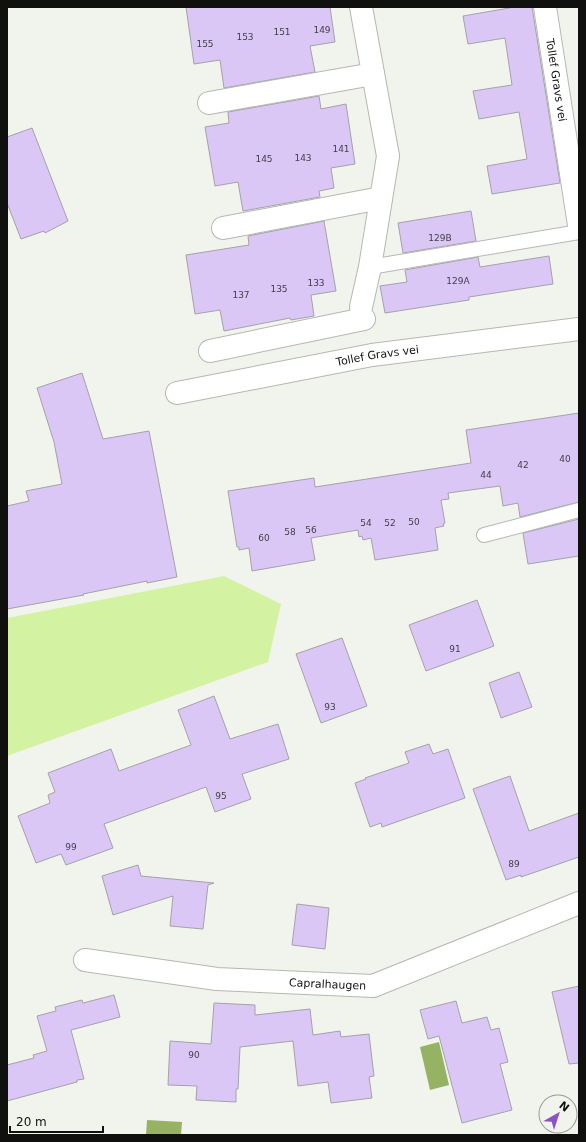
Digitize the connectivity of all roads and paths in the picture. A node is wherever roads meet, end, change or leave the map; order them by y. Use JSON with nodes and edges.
{"nodes":[{"id":1,"x":361,"y":7,"type":"edge"},
{"id":2,"x":545,"y":7,"type":"edge"},
{"id":3,"x":373,"y":74,"type":"junction"},
{"id":4,"x":209,"y":103,"type":"dead end"},
{"id":5,"x":381,"y":198,"type":"junction"},
{"id":6,"x":579,"y":225,"type":"edge"},
{"id":7,"x":222,"y":228,"type":"dead end"},
{"id":8,"x":579,"y":232,"type":"edge"},
{"id":9,"x":370,"y":267,"type":"junction"},
{"id":10,"x":579,"y":329,"type":"edge"},
{"id":11,"x":210,"y":350,"type":"dead end"},
{"id":12,"x":177,"y":393,"type":"dead end"},
{"id":13,"x":579,"y":510,"type":"edge"},
{"id":14,"x":484,"y":535,"type":"dead end"},
{"id":15,"x":579,"y":903,"type":"edge"},
{"id":16,"x":85,"y":960,"type":"dead end"}],
"edges":[{"from":1,"to":3,"type":"street"},
{"from":2,"to":6,"type":"street","name":"Tollef Gravs vei"},
{"from":3,"to":4,"type":"street"},
{"from":3,"to":5,"type":"street"},
{"from":5,"to":7,"type":"street"},
{"from":5,"to":9,"type":"street"},
{"from":8,"to":9,"type":"lane"},
{"from":9,"to":11,"type":"street"},
{"from":10,"to":12,"type":"street","name":"Tollef Gravs vei"},
{"from":13,"to":14,"type":"lane"},
{"from":15,"to":16,"type":"street","name":"Capralhaugen"}]}
